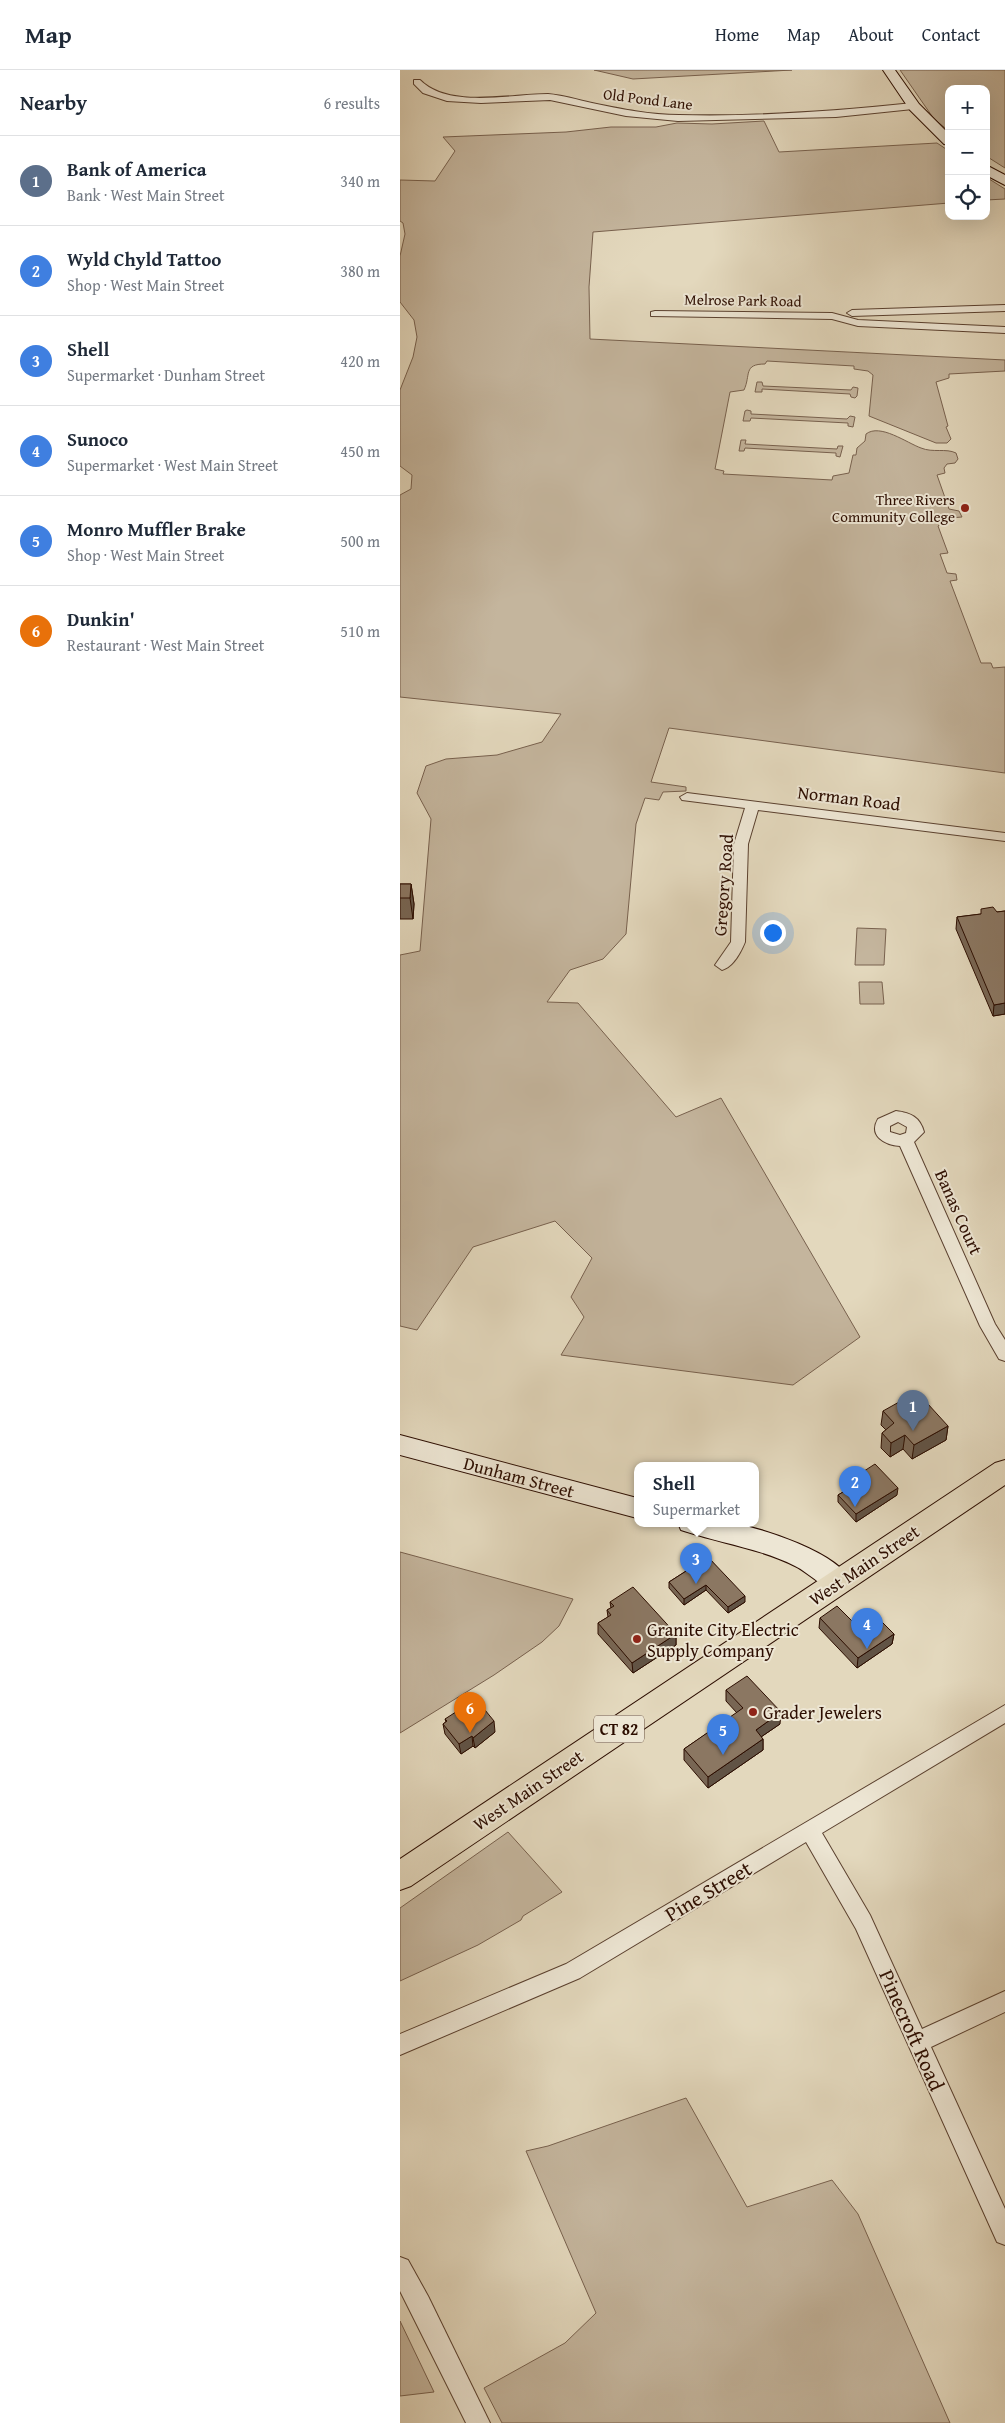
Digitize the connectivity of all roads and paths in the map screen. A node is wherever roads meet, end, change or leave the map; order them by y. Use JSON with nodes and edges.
{"nodes":[{"id":1,"x":889,"y":70,"type":"edge"},
{"id":2,"x":417,"y":82,"type":"dead end"},
{"id":3,"x":908,"y":106,"type":"junction"},
{"id":4,"x":945,"y":138,"type":"edge"},
{"id":5,"x":990,"y":172,"type":"edge"},
{"id":6,"x":1005,"y":181,"type":"edge"},
{"id":7,"x":1005,"y":308,"type":"edge"},
{"id":8,"x":655,"y":314,"type":"dead end"},
{"id":9,"x":832,"y":316,"type":"junction"},
{"id":10,"x":1005,"y":330,"type":"edge"},
{"id":11,"x":687,"y":797,"type":"dead end"},
{"id":12,"x":753,"y":804,"type":"junction"},
{"id":13,"x":1005,"y":837,"type":"edge"},
{"id":14,"x":722,"y":965,"type":"dead end"},
{"id":15,"x":905,"y":1140,"type":"dead end"},
{"id":16,"x":1005,"y":1354,"type":"edge"},
{"id":17,"x":400,"y":1445,"type":"edge"},
{"id":18,"x":1005,"y":1471,"type":"edge"},
{"id":19,"x":634,"y":1507,"type":"edge"},
{"id":20,"x":704,"y":1527,"type":"edge"},
{"id":21,"x":839,"y":1582,"type":"junction"},
{"id":22,"x":1005,"y":1713,"type":"edge"},
{"id":23,"x":810,"y":1830,"type":"junction"},
{"id":24,"x":400,"y":1876,"type":"edge"},
{"id":25,"x":1005,"y":2001,"type":"edge"},
{"id":26,"x":917,"y":2042,"type":"junction"},
{"id":27,"x":400,"y":2045,"type":"edge"},
{"id":28,"x":1005,"y":2234,"type":"edge"},
{"id":29,"x":400,"y":2268,"type":"edge"},
{"id":30,"x":478,"y":2423,"type":"edge"}],
"edges":[{"from":1,"to":3,"type":"main road"},
{"from":2,"to":3,"type":"street","name":"Old Pond Lane"},
{"from":3,"to":4,"type":"main road"},
{"from":5,"to":6,"type":"main road"},
{"from":7,"to":9,"type":"street","name":"Melrose Park Road"},
{"from":8,"to":9,"type":"street","name":"Melrose Park Road"},
{"from":9,"to":10,"type":"street","name":"Melrose Park Road"},
{"from":11,"to":12,"type":"street","name":"Norman Road"},
{"from":12,"to":13,"type":"street","name":"Norman Road"},
{"from":12,"to":14,"type":"street","name":"Gregory Road"},
{"from":15,"to":16,"type":"street","name":"Banas Court"},
{"from":17,"to":19,"type":"main road","name":"Dunham Street"},
{"from":18,"to":21,"type":"main road","name":"West Main Street","number":"CT 82"},
{"from":20,"to":21,"type":"main road"},
{"from":21,"to":24,"type":"main road","name":"West Main Street","number":"CT 82"},
{"from":22,"to":23,"type":"street","name":"Pine Street"},
{"from":23,"to":26,"type":"street","name":"Pinecroft Road"},
{"from":23,"to":27,"type":"street","name":"Pine Street"},
{"from":25,"to":26,"type":"street"},
{"from":26,"to":28,"type":"street","name":"Pinecroft Road"},
{"from":29,"to":30,"type":"street"}]}
